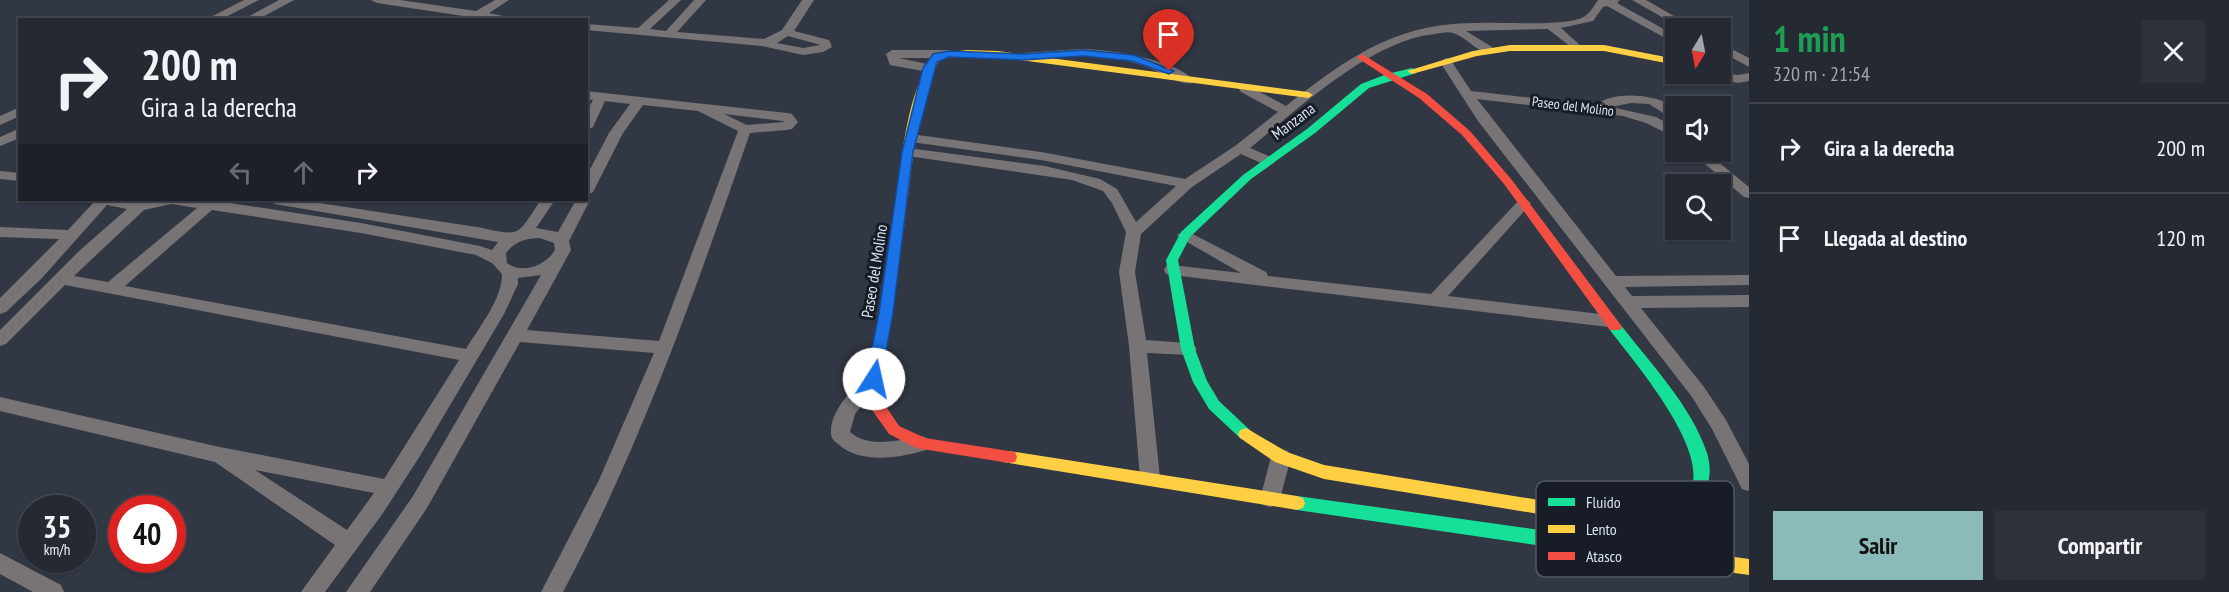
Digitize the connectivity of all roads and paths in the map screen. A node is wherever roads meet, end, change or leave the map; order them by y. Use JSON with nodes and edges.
{"nodes":[{"id":1,"x":253,"y":0,"type":"edge"},
{"id":2,"x":288,"y":0,"type":"edge"},
{"id":3,"x":377,"y":0,"type":"edge"},
{"id":4,"x":503,"y":0,"type":"edge"},
{"id":5,"x":675,"y":0,"type":"edge"},
{"id":6,"x":700,"y":0,"type":"edge"},
{"id":7,"x":808,"y":0,"type":"edge"},
{"id":8,"x":1608,"y":0,"type":"edge"},
{"id":9,"x":1638,"y":0,"type":"edge"},
{"id":10,"x":478,"y":14,"type":"junction"},
{"id":11,"x":214,"y":18,"type":"edge"},
{"id":12,"x":250,"y":18,"type":"edge"},
{"id":13,"x":505,"y":18,"type":"edge"},
{"id":14,"x":1671,"y":18,"type":"edge"},
{"id":15,"x":1551,"y":26,"type":"junction"},
{"id":16,"x":588,"y":27,"type":"edge"},
{"id":17,"x":1452,"y":27,"type":"junction"},
{"id":18,"x":639,"y":33,"type":"junction"},
{"id":19,"x":788,"y":33,"type":"junction"},
{"id":20,"x":1665,"y":34,"type":"edge"},
{"id":21,"x":667,"y":36,"type":"junction"},
{"id":22,"x":765,"y":43,"type":"junction"},
{"id":23,"x":1576,"y":47,"type":"junction"},
{"id":24,"x":1488,"y":50,"type":"junction"},
{"id":25,"x":1731,"y":52,"type":"edge"},
{"id":26,"x":949,"y":54,"type":"junction"},
{"id":27,"x":1362,"y":57,"type":"junction"},
{"id":28,"x":1665,"y":59,"type":"edge"},
{"id":29,"x":1446,"y":62,"type":"junction"},
{"id":30,"x":1749,"y":63,"type":"edge"},
{"id":31,"x":928,"y":68,"type":"junction"},
{"id":32,"x":1391,"y":76,"type":"junction"},
{"id":33,"x":1744,"y":78,"type":"edge"},
{"id":34,"x":1749,"y":88,"type":"edge"},
{"id":35,"x":1245,"y":89,"type":"junction"},
{"id":36,"x":1467,"y":94,"type":"junction"},
{"id":37,"x":588,"y":95,"type":"edge"},
{"id":38,"x":1308,"y":95,"type":"junction"},
{"id":39,"x":601,"y":97,"type":"junction"},
{"id":40,"x":639,"y":101,"type":"junction"},
{"id":41,"x":1665,"y":107,"type":"edge"},
{"id":42,"x":1593,"y":108,"type":"junction"},
{"id":43,"x":703,"y":109,"type":"junction"},
{"id":44,"x":18,"y":112,"type":"edge"},
{"id":45,"x":1288,"y":112,"type":"junction"},
{"id":46,"x":0,"y":121,"type":"edge"},
{"id":47,"x":588,"y":123,"type":"edge"},
{"id":48,"x":1665,"y":128,"type":"edge"},
{"id":49,"x":745,"y":129,"type":"junction"},
{"id":50,"x":18,"y":133,"type":"edge"},
{"id":51,"x":0,"y":142,"type":"edge"},
{"id":52,"x":909,"y":145,"type":"junction"},
{"id":53,"x":1240,"y":149,"type":"junction"},
{"id":54,"x":1268,"y":160,"type":"junction"},
{"id":55,"x":1710,"y":162,"type":"edge"},
{"id":56,"x":1109,"y":168,"type":"junction"},
{"id":57,"x":0,"y":175,"type":"edge"},
{"id":58,"x":18,"y":177,"type":"edge"},
{"id":59,"x":1099,"y":182,"type":"junction"},
{"id":60,"x":1187,"y":184,"type":"junction"},
{"id":61,"x":588,"y":188,"type":"edge"},
{"id":62,"x":1749,"y":194,"type":"edge"},
{"id":63,"x":103,"y":201,"type":"edge"},
{"id":64,"x":110,"y":201,"type":"edge"},
{"id":65,"x":166,"y":201,"type":"edge"},
{"id":66,"x":181,"y":201,"type":"edge"},
{"id":67,"x":281,"y":201,"type":"edge"},
{"id":68,"x":547,"y":201,"type":"edge"},
{"id":69,"x":583,"y":201,"type":"edge"},
{"id":70,"x":1524,"y":203,"type":"junction"},
{"id":71,"x":211,"y":204,"type":"junction"},
{"id":72,"x":139,"y":206,"type":"junction"},
{"id":73,"x":1543,"y":228,"type":"junction"},
{"id":74,"x":1569,"y":228,"type":"junction"},
{"id":75,"x":0,"y":232,"type":"edge"},
{"id":76,"x":1134,"y":232,"type":"junction"},
{"id":77,"x":71,"y":235,"type":"junction"},
{"id":78,"x":1185,"y":236,"type":"junction"},
{"id":79,"x":518,"y":237,"type":"junction"},
{"id":80,"x":559,"y":250,"type":"junction"},
{"id":81,"x":504,"y":266,"type":"junction"},
{"id":82,"x":1172,"y":270,"type":"junction"},
{"id":83,"x":61,"y":279,"type":"junction"},
{"id":84,"x":1268,"y":280,"type":"junction"},
{"id":85,"x":1749,"y":280,"type":"edge"},
{"id":86,"x":1612,"y":282,"type":"junction"},
{"id":87,"x":112,"y":288,"type":"junction"},
{"id":88,"x":1436,"y":299,"type":"junction"},
{"id":89,"x":1749,"y":301,"type":"edge"},
{"id":90,"x":1629,"y":302,"type":"junction"},
{"id":91,"x":0,"y":308,"type":"edge"},
{"id":92,"x":1609,"y":321,"type":"junction"},
{"id":93,"x":516,"y":335,"type":"junction"},
{"id":94,"x":0,"y":340,"type":"edge"},
{"id":95,"x":1138,"y":346,"type":"junction"},
{"id":96,"x":666,"y":348,"type":"junction"},
{"id":97,"x":1188,"y":350,"type":"junction"},
{"id":98,"x":470,"y":356,"type":"junction"},
{"id":99,"x":874,"y":379,"type":"junction"},
{"id":100,"x":0,"y":404,"type":"edge"},
{"id":101,"x":1681,"y":419,"type":"junction"},
{"id":102,"x":1719,"y":425,"type":"junction"},
{"id":103,"x":922,"y":444,"type":"junction"},
{"id":104,"x":215,"y":454,"type":"junction"},
{"id":105,"x":1281,"y":457,"type":"junction"},
{"id":106,"x":1150,"y":478,"type":"junction"},
{"id":107,"x":1702,"y":481,"type":"edge"},
{"id":108,"x":1749,"y":483,"type":"edge"},
{"id":109,"x":389,"y":488,"type":"junction"},
{"id":110,"x":1270,"y":499,"type":"junction"},
{"id":111,"x":1523,"y":505,"type":"junction"},
{"id":112,"x":1536,"y":506,"type":"edge"},
{"id":113,"x":1534,"y":538,"type":"joint"},
{"id":114,"x":350,"y":543,"type":"junction"},
{"id":115,"x":1734,"y":565,"type":"edge"},
{"id":116,"x":1,"y":566,"type":"edge"},
{"id":117,"x":1749,"y":567,"type":"edge"},
{"id":118,"x":53,"y":592,"type":"edge"},
{"id":119,"x":312,"y":592,"type":"edge"},
{"id":120,"x":357,"y":592,"type":"edge"},
{"id":121,"x":552,"y":592,"type":"edge"}],
"edges":[{"from":1,"to":11,"type":"street"},
{"from":2,"to":12,"type":"street"},
{"from":3,"to":10,"type":"street"},
{"from":4,"to":10,"type":"street"},
{"from":5,"to":18,"type":"street"},
{"from":6,"to":21,"type":"street"},
{"from":7,"to":19,"type":"street"},
{"from":8,"to":15,"type":"street"},
{"from":8,"to":20,"type":"street"},
{"from":9,"to":14,"type":"street"},
{"from":10,"to":13,"type":"street"},
{"from":15,"to":17,"type":"street"},
{"from":15,"to":23,"type":"street"},
{"from":16,"to":18,"type":"street"},
{"from":17,"to":24,"type":"street"},
{"from":17,"to":27,"type":"street"},
{"from":18,"to":21,"type":"street"},
{"from":19,"to":22,"type":"street"},
{"from":19,"to":22,"type":"street"},
{"from":21,"to":22,"type":"street"},
{"from":23,"to":24,"type":"street","name":"Manzana"},
{"from":23,"to":28,"type":"street","name":"Manzana"},
{"from":24,"to":29,"type":"street","name":"Manzana"},
{"from":25,"to":30,"type":"street"},
{"from":26,"to":31,"type":"street"},
{"from":26,"to":31,"type":"street"},
{"from":26,"to":35,"type":"street"},
{"from":27,"to":32,"type":"street"},
{"from":27,"to":38,"type":"street"},
{"from":29,"to":32,"type":"street","name":"Manzana"},
{"from":29,"to":36,"type":"street"},
{"from":31,"to":52,"type":"street","name":"Paseo del Molino"},
{"from":32,"to":54,"type":"street","name":"Manzana"},
{"from":32,"to":70,"type":"street"},
{"from":33,"to":34,"type":"street"},
{"from":35,"to":38,"type":"street"},
{"from":35,"to":45,"type":"street"},
{"from":36,"to":42,"type":"street","name":"Paseo del Molino"},
{"from":36,"to":74,"type":"street"},
{"from":37,"to":39,"type":"street"},
{"from":38,"to":45,"type":"street"},
{"from":39,"to":40,"type":"street"},
{"from":39,"to":47,"type":"street"},
{"from":40,"to":43,"type":"street"},
{"from":40,"to":61,"type":"street"},
{"from":41,"to":42,"type":"street"},
{"from":42,"to":48,"type":"street","name":"Paseo del Molino"},
{"from":43,"to":49,"type":"street"},
{"from":43,"to":49,"type":"street"},
{"from":44,"to":46,"type":"street"},
{"from":45,"to":53,"type":"street"},
{"from":49,"to":96,"type":"street"},
{"from":50,"to":51,"type":"street"},
{"from":52,"to":56,"type":"street"},
{"from":52,"to":59,"type":"street"},
{"from":52,"to":99,"type":"street","name":"Paseo del Molino"},
{"from":53,"to":54,"type":"street"},
{"from":53,"to":60,"type":"street"},
{"from":54,"to":78,"type":"street","name":"Manzana"},
{"from":55,"to":62,"type":"street"},
{"from":56,"to":59,"type":"street"},
{"from":56,"to":60,"type":"street"},
{"from":57,"to":58,"type":"street"},
{"from":59,"to":76,"type":"street"},
{"from":60,"to":76,"type":"street"},
{"from":63,"to":77,"type":"street"},
{"from":64,"to":72,"type":"street"},
{"from":65,"to":72,"type":"street"},
{"from":66,"to":71,"type":"street"},
{"from":67,"to":79,"type":"street"},
{"from":68,"to":79,"type":"street"},
{"from":69,"to":80,"type":"street"},
{"from":70,"to":73,"type":"street"},
{"from":70,"to":88,"type":"street"},
{"from":71,"to":81,"type":"street"},
{"from":71,"to":87,"type":"street"},
{"from":72,"to":83,"type":"street"},
{"from":73,"to":74,"type":"street"},
{"from":73,"to":92,"type":"street"},
{"from":74,"to":86,"type":"street"},
{"from":75,"to":77,"type":"street"},
{"from":76,"to":95,"type":"street"},
{"from":77,"to":91,"type":"street"},
{"from":78,"to":82,"type":"street","name":"Manzana"},
{"from":78,"to":84,"type":"street"},
{"from":79,"to":80,"type":"street"},
{"from":79,"to":81,"type":"street"},
{"from":80,"to":81,"type":"street"},
{"from":80,"to":93,"type":"street"},
{"from":81,"to":98,"type":"street"},
{"from":82,"to":84,"type":"street"},
{"from":82,"to":97,"type":"street"},
{"from":83,"to":87,"type":"street"},
{"from":83,"to":94,"type":"street"},
{"from":84,"to":88,"type":"street"},
{"from":85,"to":86,"type":"street"},
{"from":86,"to":90,"type":"street"},
{"from":87,"to":98,"type":"street"},
{"from":88,"to":92,"type":"street"},
{"from":89,"to":90,"type":"street"},
{"from":90,"to":102,"type":"street"},
{"from":92,"to":101,"type":"street"},
{"from":93,"to":96,"type":"street"},
{"from":93,"to":120,"type":"street"},
{"from":95,"to":97,"type":"street"},
{"from":95,"to":106,"type":"street"},
{"from":96,"to":121,"type":"street"},
{"from":97,"to":105,"type":"street"},
{"from":98,"to":109,"type":"street"},
{"from":99,"to":103,"type":"street","name":"Paseo del Molino"},
{"from":99,"to":103,"type":"street"},
{"from":100,"to":104,"type":"street"},
{"from":101,"to":102,"type":"street"},
{"from":101,"to":107,"type":"street"},
{"from":102,"to":108,"type":"street"},
{"from":103,"to":106,"type":"street","name":"Paseo del Molino"},
{"from":104,"to":109,"type":"street"},
{"from":104,"to":114,"type":"street"},
{"from":105,"to":110,"type":"street"},
{"from":105,"to":111,"type":"street"},
{"from":106,"to":110,"type":"street","name":"Paseo del Molino"},
{"from":109,"to":114,"type":"street"},
{"from":110,"to":113,"type":"street","name":"Paseo del Molino"},
{"from":111,"to":112,"type":"street"},
{"from":111,"to":113,"type":"street"},
{"from":114,"to":119,"type":"street"},
{"from":115,"to":117,"type":"street","name":"Paseo del Molino"},
{"from":116,"to":118,"type":"street"}]}
